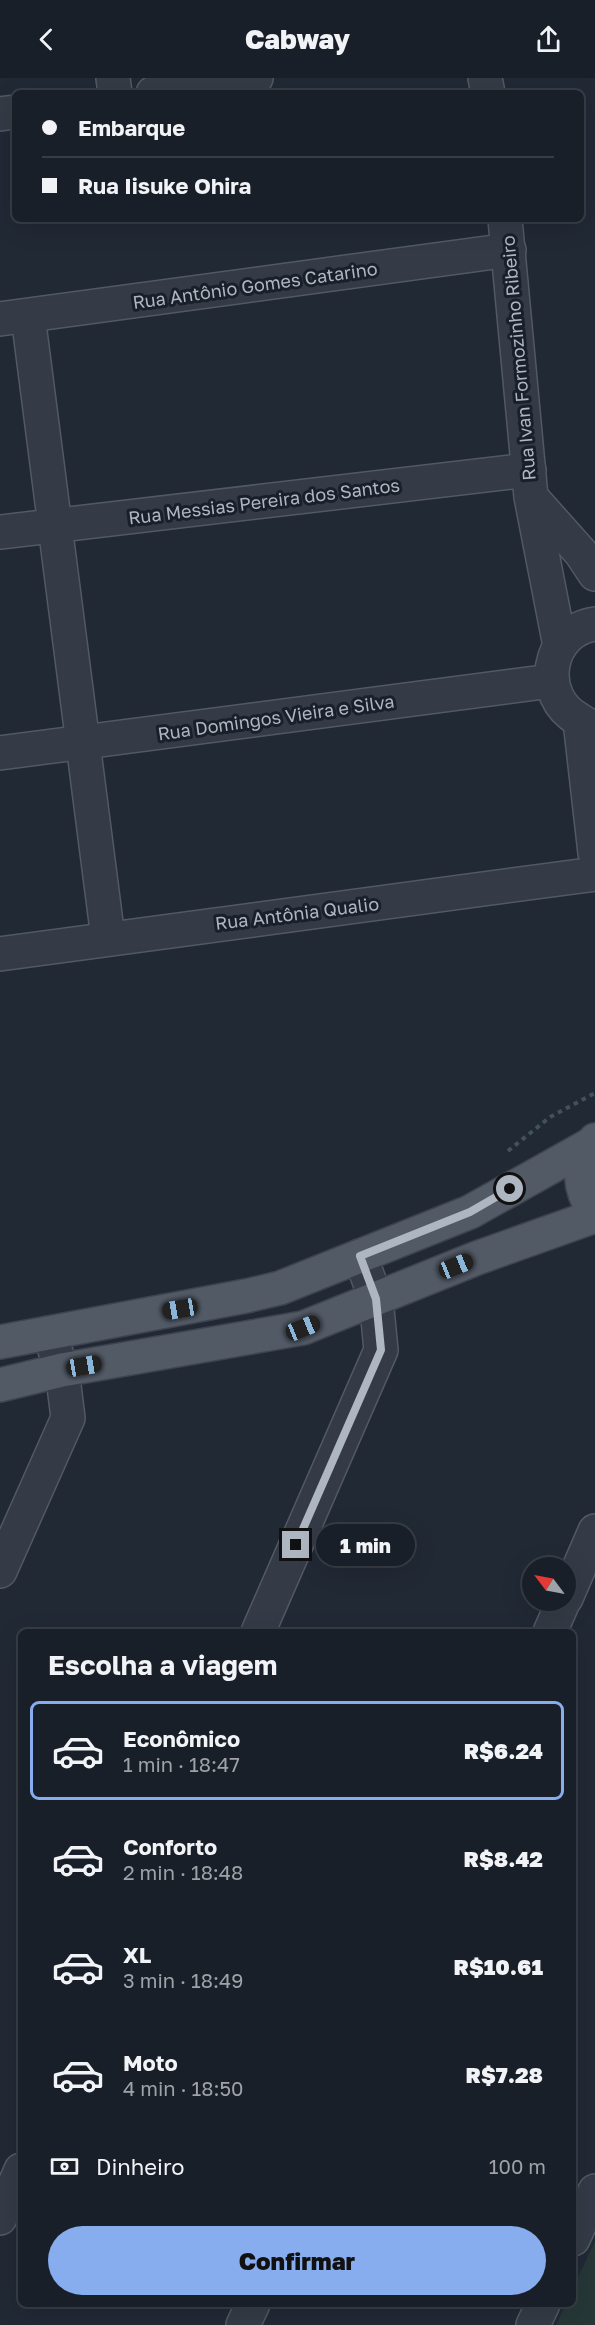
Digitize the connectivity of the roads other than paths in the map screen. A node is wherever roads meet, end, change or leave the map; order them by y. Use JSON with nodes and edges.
{"nodes":[{"id":1,"x":256,"y":78,"type":"edge"},
{"id":2,"x":174,"y":90,"type":"edge"},
{"id":3,"x":507,"y":235,"type":"edge"},
{"id":4,"x":14,"y":318,"type":"edge"},
{"id":5,"x":530,"y":483,"type":"junction"},
{"id":6,"x":55,"y":525,"type":"junction"},
{"id":7,"x":0,"y":532,"type":"edge"},
{"id":8,"x":595,"y":574,"type":"edge"},
{"id":9,"x":595,"y":624,"type":"edge"},
{"id":10,"x":560,"y":646,"type":"junction"},
{"id":11,"x":551,"y":681,"type":"junction"},
{"id":12,"x":587,"y":724,"type":"edge"},
{"id":13,"x":84,"y":742,"type":"junction"},
{"id":14,"x":0,"y":753,"type":"edge"},
{"id":15,"x":595,"y":853,"type":"edge"},
{"id":16,"x":595,"y":874,"type":"edge"},
{"id":17,"x":108,"y":938,"type":"junction"},
{"id":18,"x":0,"y":954,"type":"edge"},
{"id":19,"x":593,"y":1142,"type":"edge"},
{"id":20,"x":595,"y":1215,"type":"edge"},
{"id":21,"x":360,"y":1256,"type":"junction"},
{"id":22,"x":376,"y":1299,"type":"junction"},
{"id":23,"x":49,"y":1333,"type":"junction"},
{"id":24,"x":0,"y":1342,"type":"edge"},
{"id":25,"x":62,"y":1370,"type":"junction"},
{"id":26,"x":0,"y":1385,"type":"edge"},
{"id":27,"x":595,"y":1531,"type":"edge"},
{"id":28,"x":0,"y":1571,"type":"edge"},
{"id":29,"x":576,"y":1574,"type":"edge"},
{"id":30,"x":560,"y":1611,"type":"edge"},
{"id":31,"x":259,"y":1629,"type":"edge"},
{"id":32,"x":551,"y":1629,"type":"edge"},
{"id":33,"x":18,"y":2177,"type":"edge"},
{"id":34,"x":595,"y":2191,"type":"edge"},
{"id":35,"x":0,"y":2218,"type":"edge"},
{"id":36,"x":576,"y":2232,"type":"edge"},
{"id":37,"x":252,"y":2307,"type":"edge"},
{"id":38,"x":542,"y":2307,"type":"edge"},
{"id":39,"x":243,"y":2325,"type":"edge"},
{"id":40,"x":533,"y":2325,"type":"edge"}],
"edges":[{"from":1,"to":2,"type":"street"},
{"from":3,"to":4,"type":"street","name":"Rua Antônio Gomes Catarino"},
{"from":3,"to":5,"type":"street","name":"Rua Ivan Formozinho Ribeiro"},
{"from":4,"to":6,"type":"street"},
{"from":5,"to":6,"type":"street","name":"Rua Messias Pereira dos Santos"},
{"from":5,"to":8,"type":"street"},
{"from":5,"to":10,"type":"street","name":"Rua Ivan Formozinho Ribeiro"},
{"from":6,"to":7,"type":"street","name":"Rua Messias Pereira dos Santos"},
{"from":6,"to":13,"type":"street"},
{"from":9,"to":10,"type":"street"},
{"from":10,"to":11,"type":"street"},
{"from":11,"to":12,"type":"street"},
{"from":11,"to":13,"type":"street","name":"Rua Domingos Vieira e Silva"},
{"from":12,"to":15,"type":"street"},
{"from":13,"to":14,"type":"street","name":"Rua Domingos Vieira e Silva"},
{"from":13,"to":17,"type":"street"},
{"from":16,"to":17,"type":"street","name":"Rua Antônia Qualio"},
{"from":17,"to":18,"type":"street","name":"Rua Antônia Qualio"},
{"from":19,"to":20,"type":"main road"},
{"from":19,"to":21,"type":"main road"},
{"from":20,"to":22,"type":"main road"},
{"from":21,"to":22,"type":"street"},
{"from":21,"to":23,"type":"main road"},
{"from":22,"to":25,"type":"main road"},
{"from":22,"to":31,"type":"street"},
{"from":23,"to":24,"type":"main road"},
{"from":23,"to":25,"type":"street"},
{"from":25,"to":26,"type":"main road"},
{"from":25,"to":28,"type":"street"},
{"from":27,"to":29,"type":"street"},
{"from":30,"to":32,"type":"street"},
{"from":33,"to":35,"type":"street"},
{"from":34,"to":36,"type":"street"},
{"from":37,"to":39,"type":"street"},
{"from":38,"to":40,"type":"street"}]}
